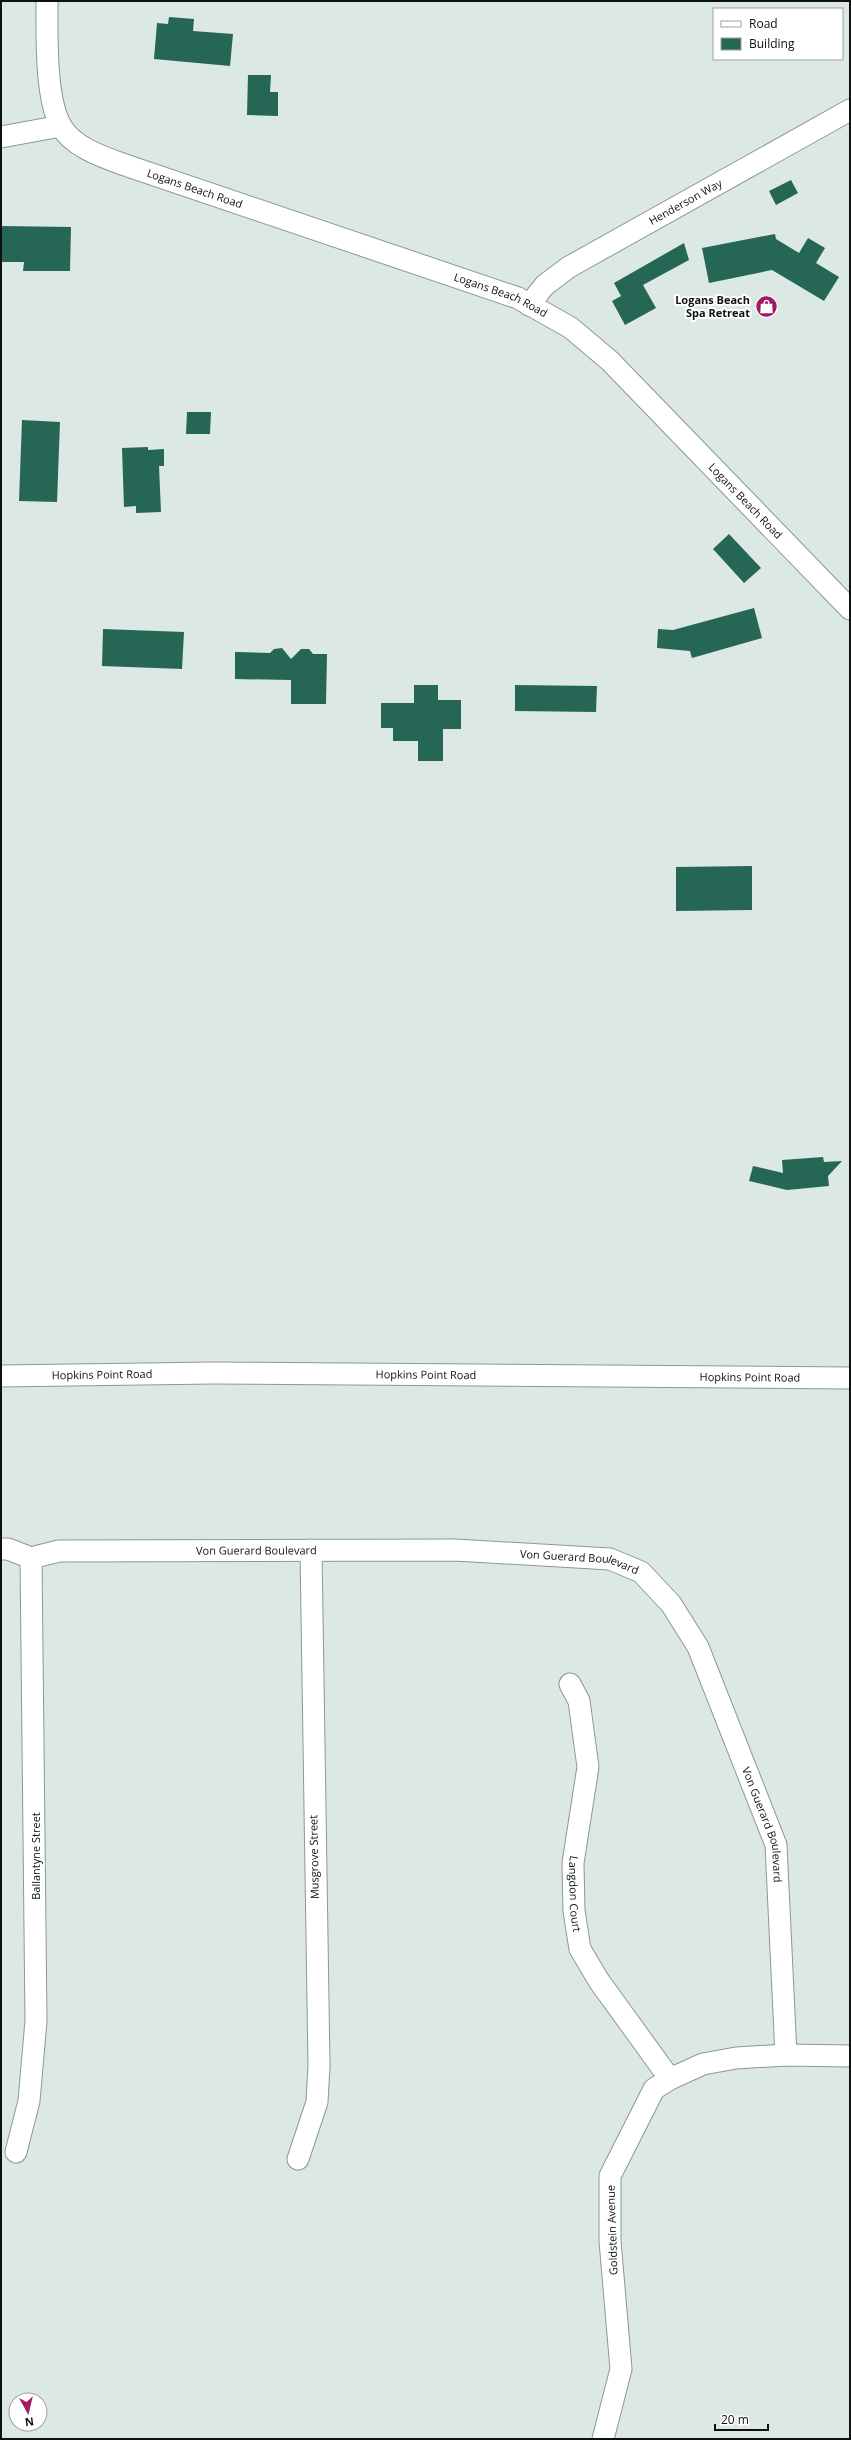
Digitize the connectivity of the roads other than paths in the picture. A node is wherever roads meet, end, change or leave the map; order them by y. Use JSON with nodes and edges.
{"nodes":[{"id":1,"x":47,"y":1,"type":"edge"},
{"id":2,"x":850,"y":110,"type":"edge"},
{"id":3,"x":61,"y":126,"type":"junction"},
{"id":4,"x":1,"y":137,"type":"edge"},
{"id":5,"x":530,"y":304,"type":"junction"},
{"id":6,"x":850,"y":609,"type":"edge"},
{"id":7,"x":1,"y":1376,"type":"edge"},
{"id":8,"x":850,"y":1378,"type":"edge"},
{"id":9,"x":1,"y":1549,"type":"edge"},
{"id":10,"x":311,"y":1550,"type":"junction"},
{"id":11,"x":31,"y":1558,"type":"junction"},
{"id":12,"x":570,"y":1684,"type":"dead end"},
{"id":13,"x":786,"y":2055,"type":"junction"},
{"id":14,"x":850,"y":2056,"type":"edge"},
{"id":15,"x":670,"y":2079,"type":"junction"},
{"id":16,"x":16,"y":2152,"type":"dead end"},
{"id":17,"x":298,"y":2159,"type":"dead end"},
{"id":18,"x":603,"y":2439,"type":"edge"}],
"edges":[{"from":1,"to":3,"type":"street","name":"Logans Beach Road"},
{"from":2,"to":5,"type":"street","name":"Henderson Way"},
{"from":3,"to":4,"type":"street"},
{"from":3,"to":5,"type":"street","name":"Logans Beach Road"},
{"from":5,"to":6,"type":"street","name":"Logans Beach Road"},
{"from":7,"to":8,"type":"street","name":"Hopkins Point Road"},
{"from":9,"to":11,"type":"street"},
{"from":10,"to":11,"type":"street","name":"Von Guerard Boulevard"},
{"from":10,"to":13,"type":"street","name":"Von Guerard Boulevard"},
{"from":10,"to":17,"type":"street","name":"Musgrove Street"},
{"from":11,"to":16,"type":"street","name":"Ballantyne Street"},
{"from":12,"to":15,"type":"street","name":"Langdon Court"},
{"from":13,"to":14,"type":"street","name":"Goldstein Avenue"},
{"from":13,"to":15,"type":"street","name":"Goldstein Avenue"},
{"from":15,"to":18,"type":"street","name":"Goldstein Avenue"}]}
